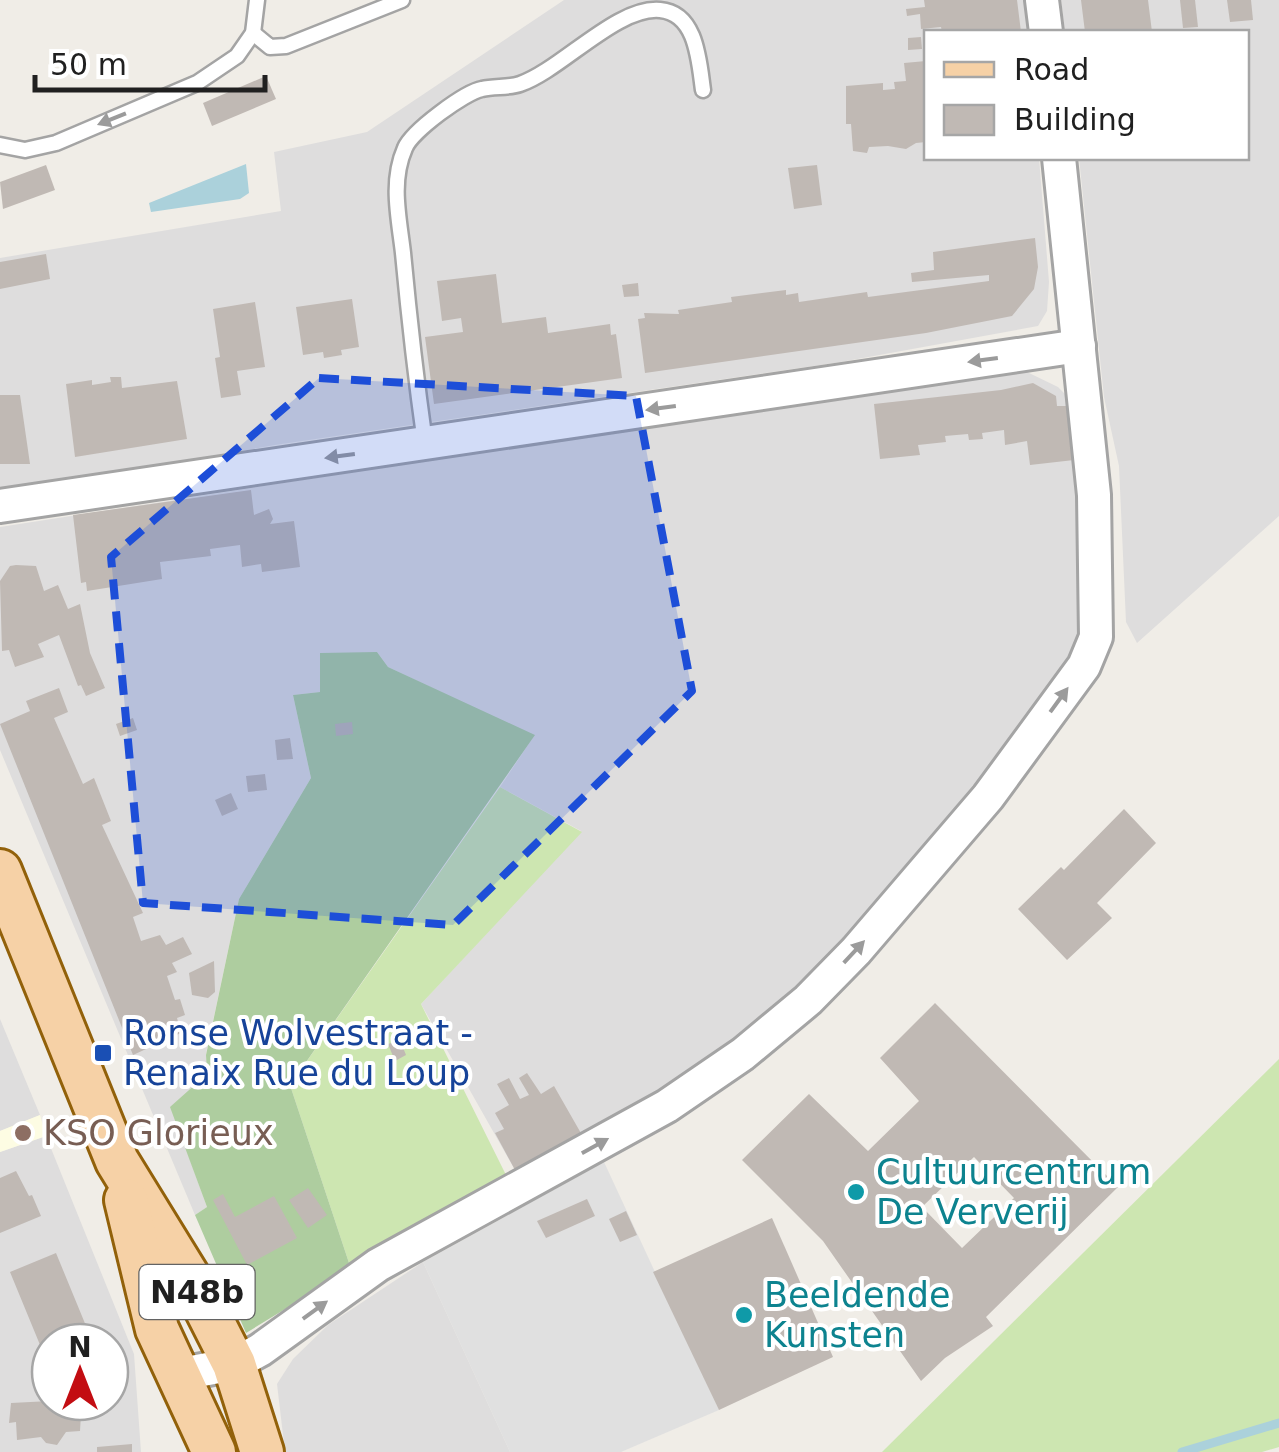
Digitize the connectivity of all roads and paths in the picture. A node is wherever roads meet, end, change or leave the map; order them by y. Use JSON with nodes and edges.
{"nodes":[{"id":1,"x":257,"y":0,"type":"edge"},
{"id":2,"x":402,"y":0,"type":"edge"},
{"id":3,"x":1042,"y":0,"type":"edge"},
{"id":4,"x":1046,"y":30,"type":"edge"},
{"id":5,"x":253,"y":33,"type":"junction"},
{"id":6,"x":703,"y":90,"type":"dead end"},
{"id":7,"x":0,"y":145,"type":"edge"},
{"id":8,"x":1059,"y":160,"type":"edge"},
{"id":9,"x":1079,"y":346,"type":"junction"},
{"id":10,"x":426,"y":443,"type":"junction"},
{"id":11,"x":0,"y":506,"type":"edge"},
{"id":12,"x":0,"y":871,"type":"edge"},
{"id":13,"x":117,"y":1160,"type":"junction"},
{"id":14,"x":234,"y":1364,"type":"junction"},
{"id":15,"x":176,"y":1375,"type":"junction"},
{"id":16,"x":214,"y":1452,"type":"edge"},
{"id":17,"x":262,"y":1452,"type":"edge"}],
"edges":[{"from":1,"to":5,"type":"lane"},
{"from":2,"to":5,"type":"lane"},
{"from":3,"to":4,"type":"street"},
{"from":5,"to":7,"type":"lane","one_way":true},
{"from":6,"to":10,"type":"lane"},
{"from":8,"to":9,"type":"street"},
{"from":9,"to":10,"type":"street","one_way":true},
{"from":14,"to":9,"type":"street","one_way":true},
{"from":10,"to":11,"type":"street","one_way":true},
{"from":12,"to":13,"type":"main road","number":"N48b"},
{"from":13,"to":14,"type":"main road","number":"N48b"},
{"from":13,"to":15,"type":"main road","number":"N48b"},
{"from":14,"to":15,"type":"street"},
{"from":14,"to":17,"type":"main road","number":"N48b"},
{"from":15,"to":16,"type":"main road","number":"N48b"}]}
